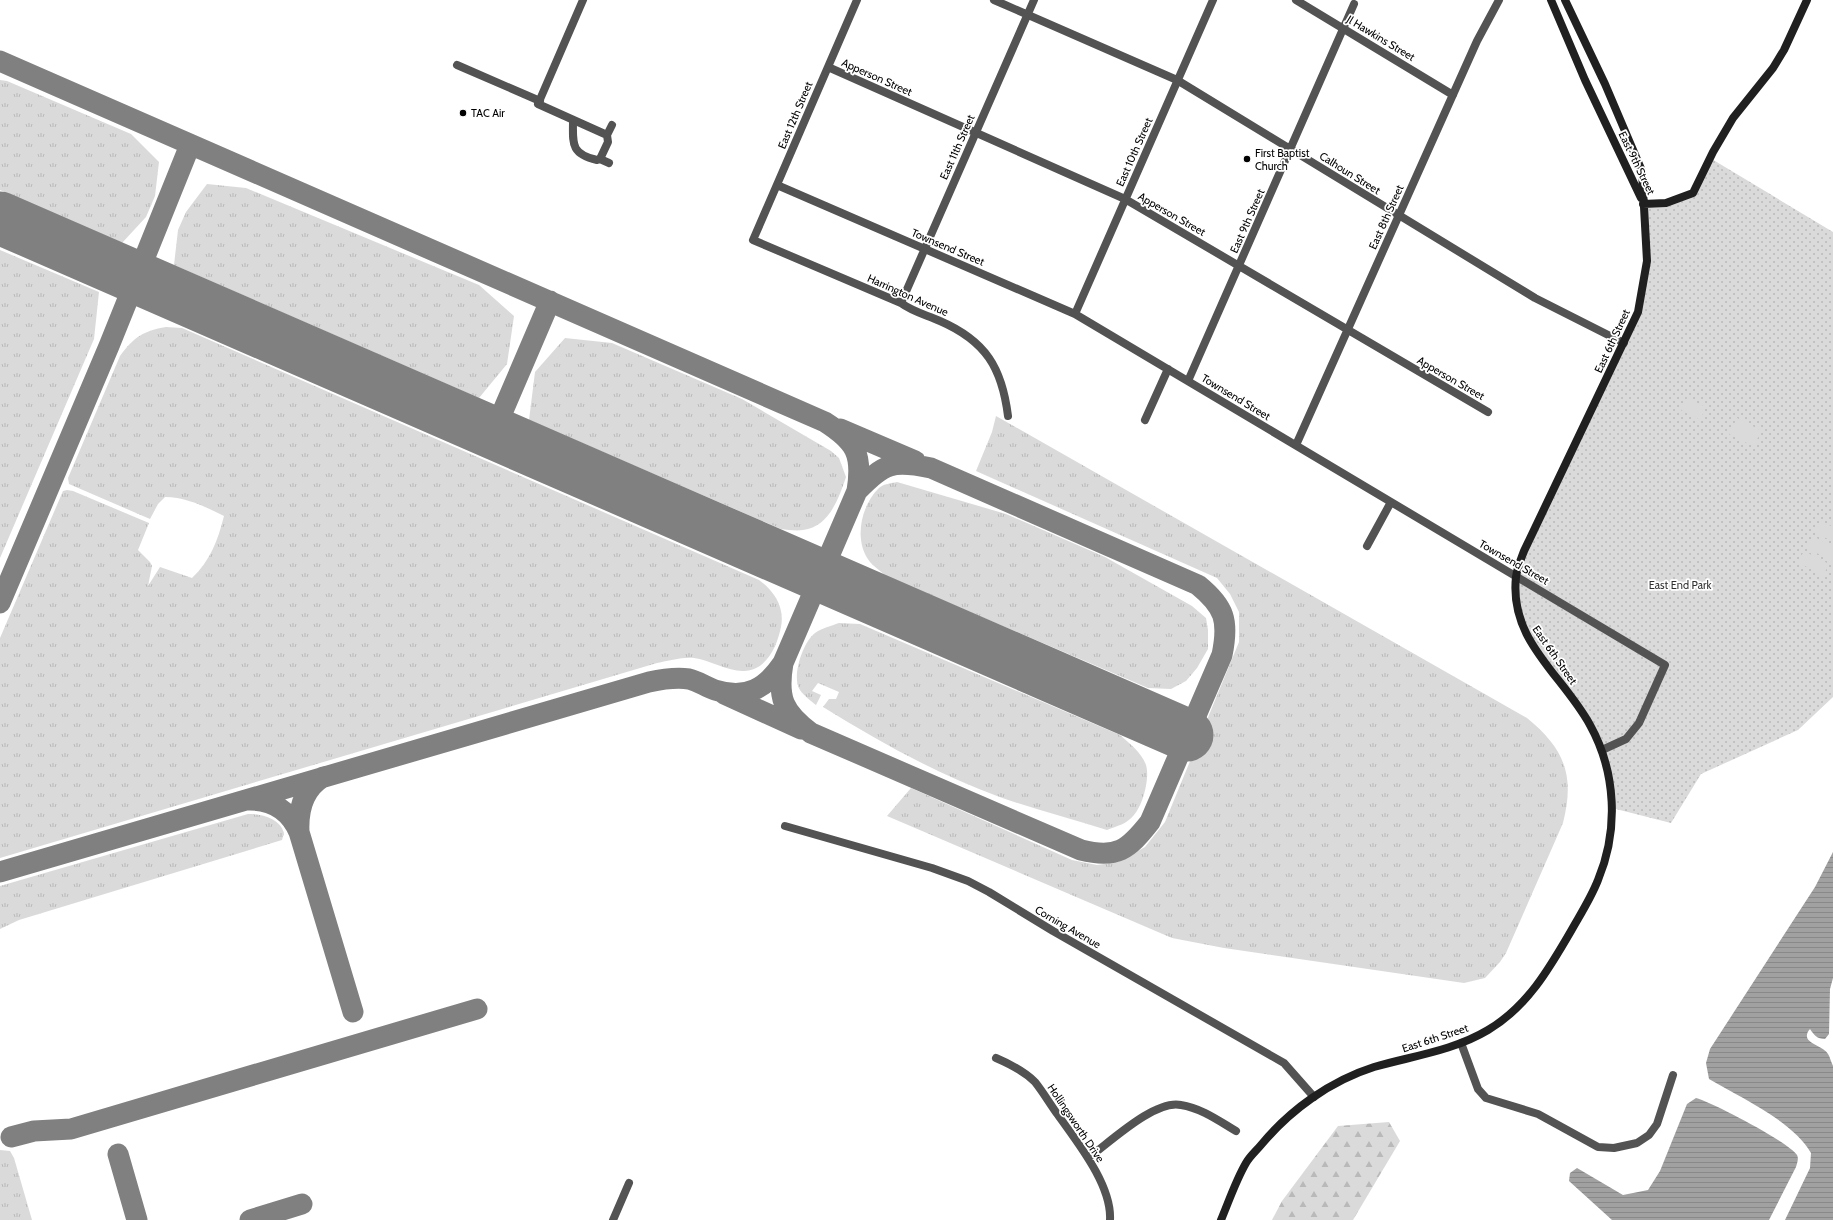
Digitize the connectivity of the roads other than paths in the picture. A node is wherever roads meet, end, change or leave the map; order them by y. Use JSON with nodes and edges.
{"nodes":[{"id":1,"x":583,"y":0,"type":"edge"},
{"id":2,"x":857,"y":0,"type":"edge"},
{"id":3,"x":994,"y":0,"type":"edge"},
{"id":4,"x":1034,"y":0,"type":"edge"},
{"id":5,"x":1212,"y":0,"type":"edge"},
{"id":6,"x":1296,"y":0,"type":"edge"},
{"id":7,"x":1499,"y":0,"type":"edge"},
{"id":8,"x":1551,"y":0,"type":"edge"},
{"id":9,"x":1565,"y":0,"type":"edge"},
{"id":10,"x":1807,"y":0,"type":"edge"},
{"id":11,"x":1354,"y":4,"type":"dead end"},
{"id":12,"x":1027,"y":14,"type":"junction"},
{"id":13,"x":1343,"y":28,"type":"junction"},
{"id":14,"x":457,"y":65,"type":"dead end"},
{"id":15,"x":828,"y":67,"type":"junction"},
{"id":16,"x":1178,"y":80,"type":"junction"},
{"id":17,"x":1453,"y":94,"type":"junction"},
{"id":18,"x":540,"y":101,"type":"junction"},
{"id":19,"x":573,"y":120,"type":"junction"},
{"id":20,"x":612,"y":125,"type":"dead end"},
{"id":21,"x":975,"y":133,"type":"junction"},
{"id":22,"x":607,"y":135,"type":"junction"},
{"id":23,"x":1290,"y":149,"type":"junction"},
{"id":24,"x":600,"y":159,"type":"junction"},
{"id":25,"x":609,"y":163,"type":"dead end"},
{"id":26,"x":776,"y":185,"type":"junction"},
{"id":27,"x":1125,"y":199,"type":"junction"},
{"id":28,"x":1643,"y":204,"type":"junction"},
{"id":29,"x":1399,"y":216,"type":"junction"},
{"id":30,"x":753,"y":240,"type":"joint"},
{"id":31,"x":925,"y":249,"type":"junction"},
{"id":32,"x":1239,"y":266,"type":"junction"},
{"id":33,"x":901,"y":303,"type":"junction"},
{"id":34,"x":1075,"y":314,"type":"junction"},
{"id":35,"x":1348,"y":330,"type":"junction"},
{"id":36,"x":1624,"y":343,"type":"junction"},
{"id":37,"x":1168,"y":369,"type":"junction"},
{"id":38,"x":1188,"y":381,"type":"junction"},
{"id":39,"x":1488,"y":412,"type":"dead end"},
{"id":40,"x":1008,"y":416,"type":"dead end"},
{"id":41,"x":1145,"y":420,"type":"dead end"},
{"id":42,"x":1296,"y":445,"type":"junction"},
{"id":43,"x":1391,"y":502,"type":"junction"},
{"id":44,"x":1367,"y":546,"type":"dead end"},
{"id":45,"x":1516,"y":575,"type":"junction"},
{"id":46,"x":1602,"y":750,"type":"junction"},
{"id":47,"x":784,"y":826,"type":"dead end"},
{"id":48,"x":1461,"y":1043,"type":"junction"},
{"id":49,"x":996,"y":1058,"type":"dead end"},
{"id":50,"x":1673,"y":1075,"type":"dead end"},
{"id":51,"x":1314,"y":1097,"type":"junction"},
{"id":52,"x":1236,"y":1130,"type":"dead end"},
{"id":53,"x":1088,"y":1158,"type":"junction"},
{"id":54,"x":629,"y":1183,"type":"dead end"},
{"id":55,"x":613,"y":1220,"type":"edge"},
{"id":56,"x":1110,"y":1220,"type":"edge"},
{"id":57,"x":1221,"y":1220,"type":"edge"}],
"edges":[{"from":1,"to":18,"type":"street"},
{"from":2,"to":15,"type":"street","name":"East 12th Street"},
{"from":3,"to":12,"type":"street","name":"Calhoun Street"},
{"from":4,"to":12,"type":"street","name":"East 11th Street"},
{"from":5,"to":16,"type":"street","name":"East 10th Street"},
{"from":6,"to":13,"type":"street","name":"Jl Hawkins Street"},
{"from":7,"to":17,"type":"street","name":"East 8th Street"},
{"from":8,"to":28,"type":"main road","name":"East 9th Street"},
{"from":9,"to":28,"type":"main road","name":"East 9th Street"},
{"from":10,"to":28,"type":"main road"},
{"from":11,"to":13,"type":"street","name":"East 9th Street"},
{"from":12,"to":16,"type":"street","name":"Calhoun Street"},
{"from":12,"to":21,"type":"street","name":"East 11th Street"},
{"from":13,"to":17,"type":"street","name":"Jl Hawkins Street"},
{"from":13,"to":23,"type":"street","name":"East 9th Street"},
{"from":14,"to":18,"type":"street"},
{"from":15,"to":21,"type":"street","name":"Apperson Street"},
{"from":15,"to":26,"type":"street","name":"East 12th Street"},
{"from":16,"to":23,"type":"street","name":"Calhoun Street"},
{"from":16,"to":27,"type":"street","name":"East 10th Street"},
{"from":17,"to":29,"type":"street","name":"East 8th Street"},
{"from":18,"to":19,"type":"street"},
{"from":19,"to":22,"type":"street"},
{"from":19,"to":24,"type":"street"},
{"from":20,"to":22,"type":"street"},
{"from":21,"to":27,"type":"street","name":"Apperson Street"},
{"from":21,"to":31,"type":"street","name":"East 11th Street"},
{"from":22,"to":24,"type":"street"},
{"from":23,"to":29,"type":"street","name":"Calhoun Street"},
{"from":23,"to":32,"type":"street","name":"East 9th Street"},
{"from":24,"to":25,"type":"street"},
{"from":26,"to":30,"type":"street","name":"East 12th Street"},
{"from":26,"to":31,"type":"street","name":"Townsend Street"},
{"from":27,"to":32,"type":"street","name":"Apperson Street"},
{"from":27,"to":34,"type":"street","name":"East 10th Street"},
{"from":28,"to":36,"type":"main road","name":"East 6th Street"},
{"from":29,"to":35,"type":"street","name":"East 8th Street"},
{"from":29,"to":36,"type":"street","name":"Calhoun Street"},
{"from":30,"to":33,"type":"street","name":"Harrington Avenue"},
{"from":31,"to":33,"type":"street","name":"East 11th Street"},
{"from":31,"to":34,"type":"street","name":"Townsend Street"},
{"from":32,"to":35,"type":"street","name":"Apperson Street"},
{"from":32,"to":38,"type":"street","name":"East 9th Street"},
{"from":33,"to":40,"type":"street","name":"Harrington Avenue"},
{"from":34,"to":37,"type":"street","name":"Townsend Street"},
{"from":35,"to":39,"type":"street","name":"Apperson Street"},
{"from":35,"to":42,"type":"street","name":"East 8th Street"},
{"from":36,"to":45,"type":"main road","name":"East 6th Street"},
{"from":37,"to":38,"type":"street","name":"Townsend Street"},
{"from":37,"to":41,"type":"street"},
{"from":38,"to":42,"type":"street","name":"Townsend Street"},
{"from":42,"to":43,"type":"street","name":"Townsend Street"},
{"from":43,"to":44,"type":"street"},
{"from":43,"to":45,"type":"street","name":"Townsend Street"},
{"from":45,"to":46,"type":"main road","name":"East 6th Street"},
{"from":45,"to":46,"type":"street","name":"Townsend Street"},
{"from":46,"to":48,"type":"main road","name":"East 6th Street"},
{"from":47,"to":51,"type":"street","name":"Corning Avenue"},
{"from":48,"to":50,"type":"street"},
{"from":48,"to":51,"type":"main road","name":"East 6th Street"},
{"from":49,"to":53,"type":"street","name":"Hollingsworth Drive"},
{"from":51,"to":57,"type":"main road","name":"East 6th Street"},
{"from":52,"to":53,"type":"street"},
{"from":53,"to":56,"type":"street","name":"Hollingsworth Drive"},
{"from":54,"to":55,"type":"street"}]}
